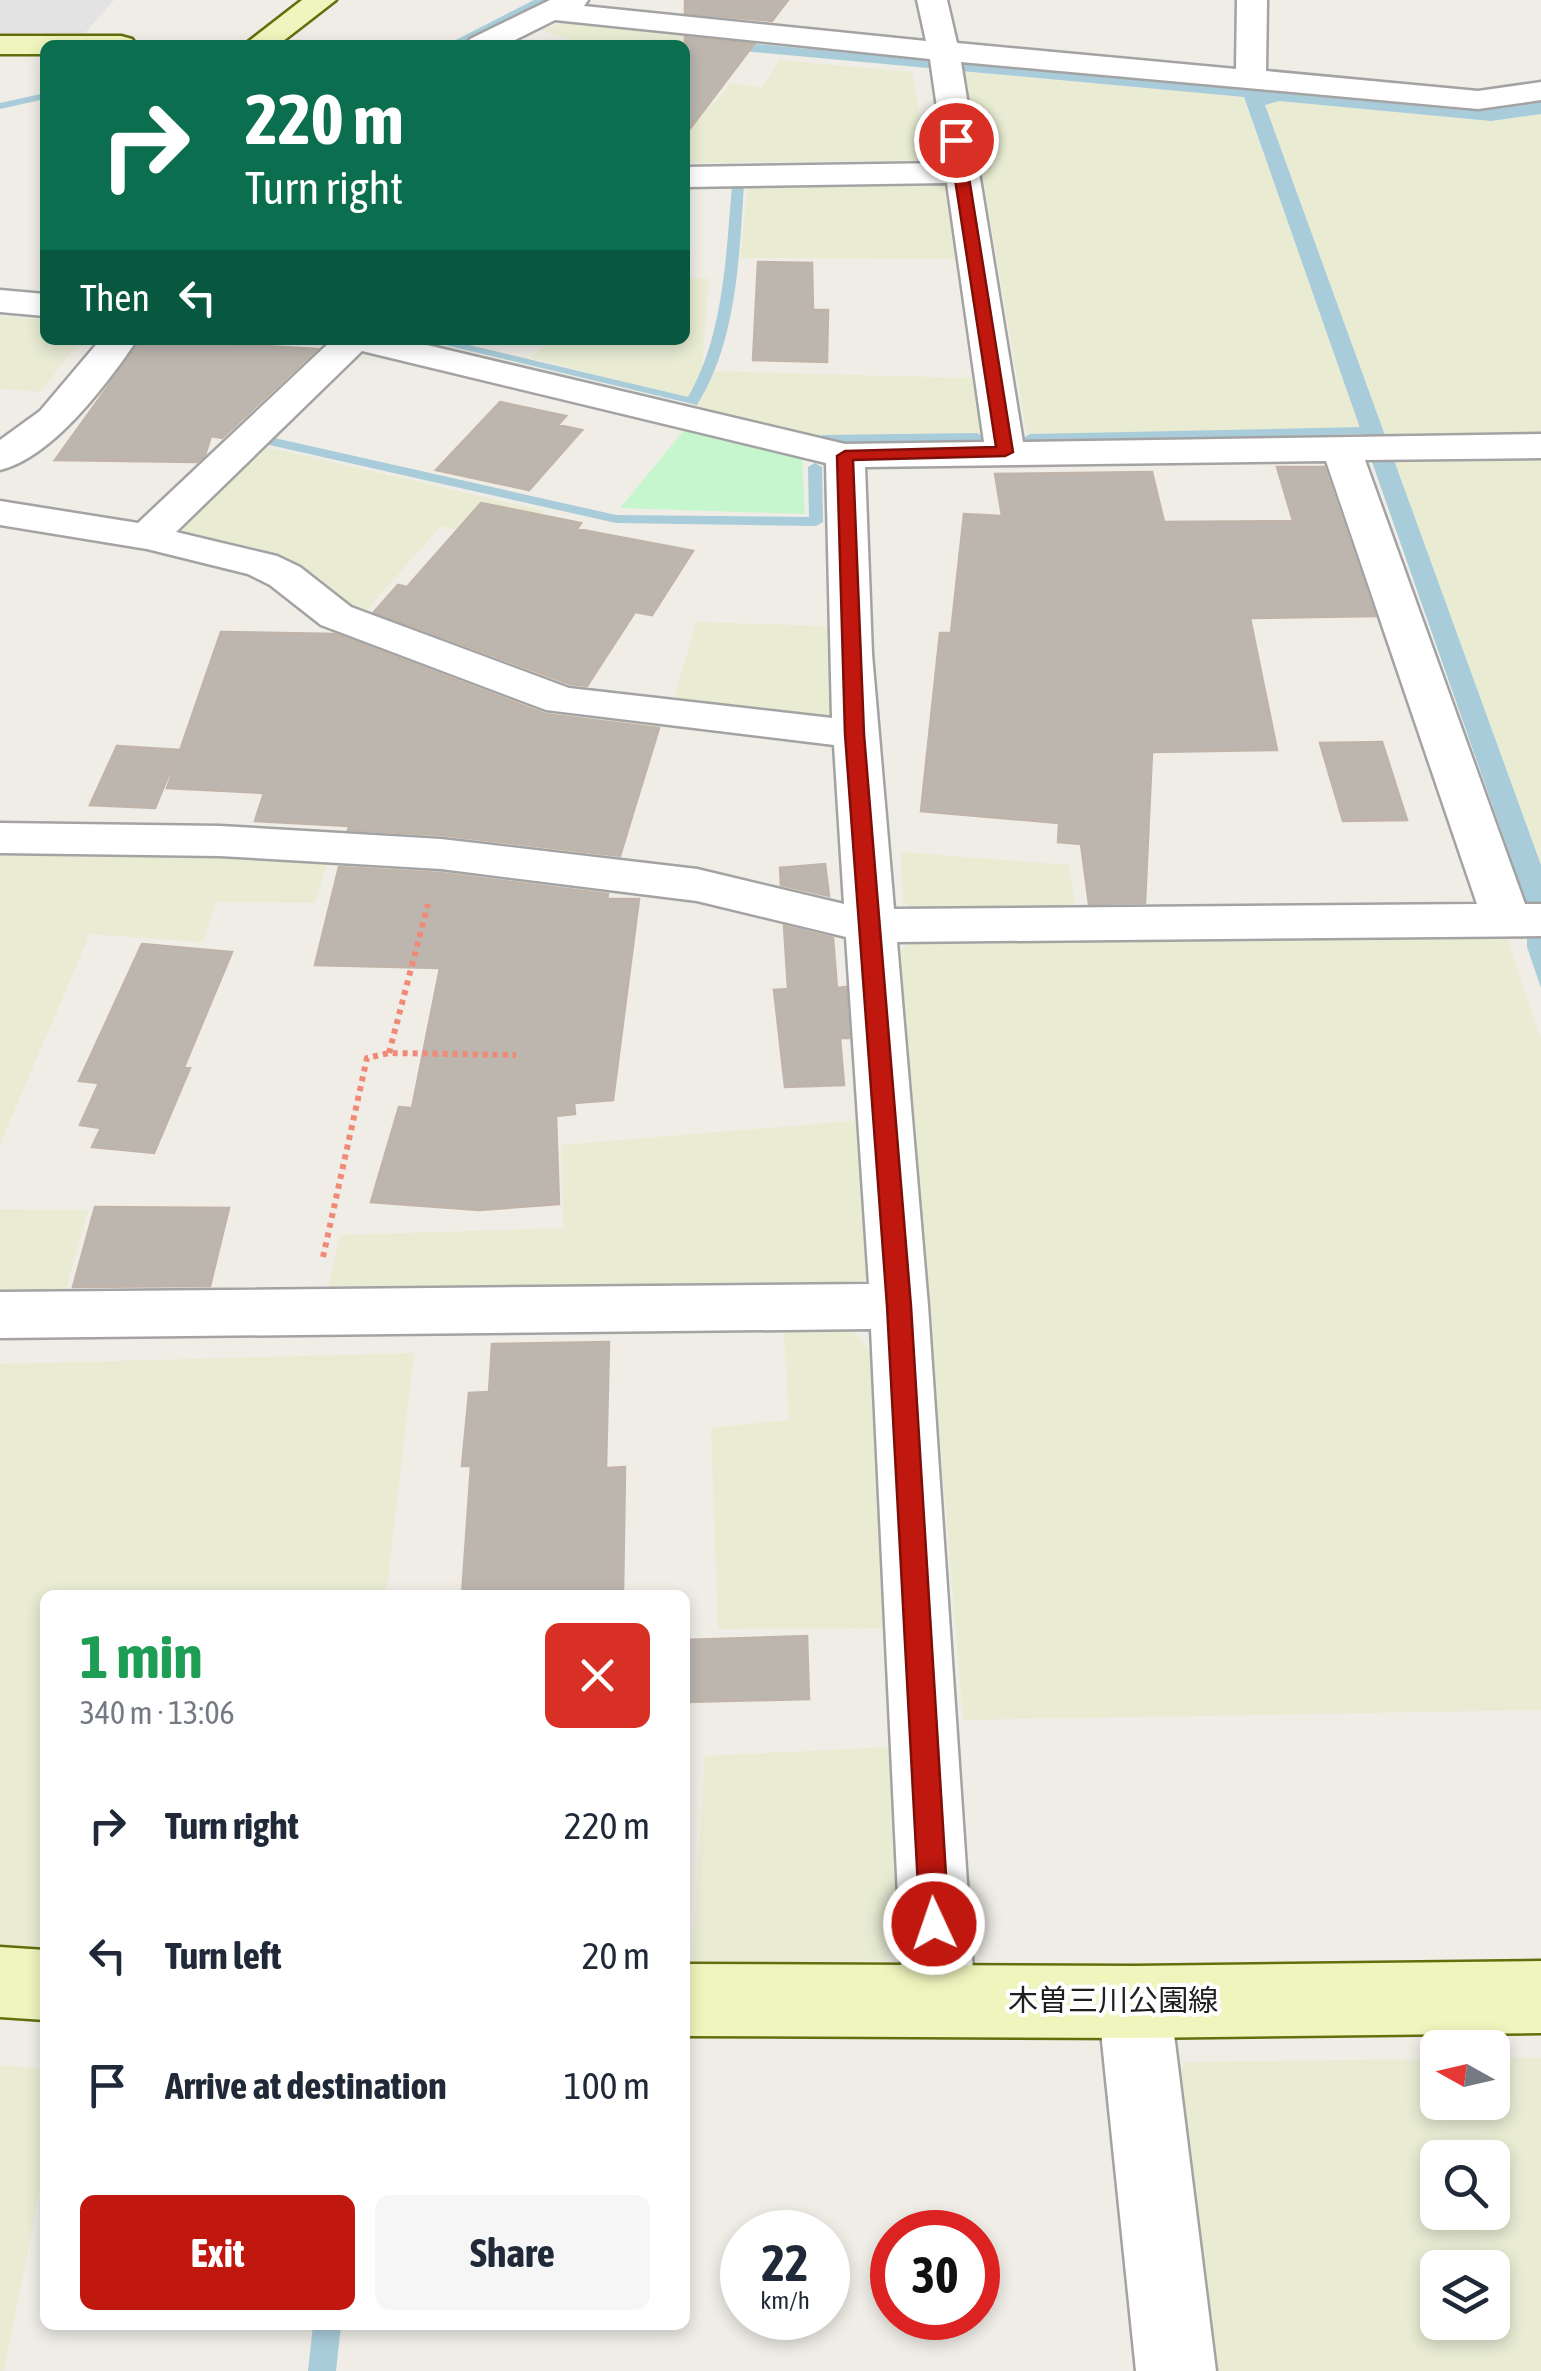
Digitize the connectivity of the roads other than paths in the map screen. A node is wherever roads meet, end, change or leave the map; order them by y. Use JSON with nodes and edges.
{"nodes":[{"id":1,"x":321,"y":0,"type":"edge"},
{"id":2,"x":932,"y":0,"type":"edge"},
{"id":3,"x":1252,"y":0,"type":"edge"},
{"id":4,"x":562,"y":6,"type":"edge"},
{"id":5,"x":710,"y":30,"type":"junction"},
{"id":6,"x":266,"y":40,"type":"edge"},
{"id":7,"x":491,"y":40,"type":"edge"},
{"id":8,"x":0,"y":45,"type":"edge"},
{"id":9,"x":40,"y":45,"type":"edge"},
{"id":10,"x":690,"y":52,"type":"edge"},
{"id":11,"x":945,"y":60,"type":"junction"},
{"id":12,"x":1251,"y":79,"type":"junction"},
{"id":13,"x":1541,"y":91,"type":"edge"},
{"id":14,"x":960,"y":174,"type":"junction"},
{"id":15,"x":690,"y":176,"type":"edge"},
{"id":16,"x":0,"y":302,"type":"edge"},
{"id":17,"x":40,"y":305,"type":"edge"},
{"id":18,"x":115,"y":345,"type":"edge"},
{"id":19,"x":351,"y":345,"type":"edge"},
{"id":20,"x":377,"y":345,"type":"edge"},
{"id":21,"x":1541,"y":446,"type":"edge"},
{"id":22,"x":1350,"y":448,"type":"junction"},
{"id":23,"x":1005,"y":452,"type":"junction"},
{"id":24,"x":845,"y":456,"type":"junction"},
{"id":25,"x":0,"y":458,"type":"edge"},
{"id":26,"x":0,"y":513,"type":"edge"},
{"id":27,"x":147,"y":537,"type":"junction"},
{"id":28,"x":854,"y":734,"type":"junction"},
{"id":29,"x":0,"y":838,"type":"edge"},
{"id":30,"x":1522,"y":921,"type":"edge"},
{"id":31,"x":868,"y":926,"type":"junction"},
{"id":32,"x":899,"y":1306,"type":"junction"},
{"id":33,"x":0,"y":1315,"type":"edge"},
{"id":34,"x":0,"y":1982,"type":"edge"},
{"id":35,"x":40,"y":1985,"type":"edge"},
{"id":36,"x":1541,"y":1996,"type":"edge"},
{"id":37,"x":690,"y":2000,"type":"edge"},
{"id":38,"x":939,"y":2001,"type":"junction"},
{"id":39,"x":1134,"y":2002,"type":"junction"},
{"id":40,"x":1176,"y":2371,"type":"edge"}],
"edges":[{"from":1,"to":6,"type":"main road"},
{"from":2,"to":11,"type":"street"},
{"from":3,"to":12,"type":"street"},
{"from":4,"to":5,"type":"street"},
{"from":4,"to":7,"type":"street"},
{"from":5,"to":10,"type":"street"},
{"from":5,"to":11,"type":"street"},
{"from":8,"to":9,"type":"main road"},
{"from":11,"to":12,"type":"street"},
{"from":11,"to":14,"type":"street"},
{"from":12,"to":13,"type":"street"},
{"from":14,"to":15,"type":"street"},
{"from":14,"to":23,"type":"street"},
{"from":16,"to":17,"type":"street"},
{"from":18,"to":25,"type":"street"},
{"from":19,"to":27,"type":"street"},
{"from":20,"to":24,"type":"street"},
{"from":21,"to":22,"type":"street"},
{"from":22,"to":23,"type":"street"},
{"from":22,"to":30,"type":"street"},
{"from":23,"to":24,"type":"street"},
{"from":24,"to":28,"type":"street"},
{"from":26,"to":27,"type":"street"},
{"from":27,"to":28,"type":"street"},
{"from":28,"to":31,"type":"street"},
{"from":29,"to":31,"type":"street"},
{"from":30,"to":31,"type":"street"},
{"from":31,"to":32,"type":"street"},
{"from":32,"to":33,"type":"street"},
{"from":32,"to":38,"type":"street"},
{"from":34,"to":35,"type":"main road"},
{"from":36,"to":39,"type":"main road","name":"木曽三川公園線"},
{"from":37,"to":38,"type":"main road","name":"木曽三川公園線"},
{"from":38,"to":39,"type":"main road","name":"木曽三川公園線"},
{"from":39,"to":40,"type":"street"}]}
